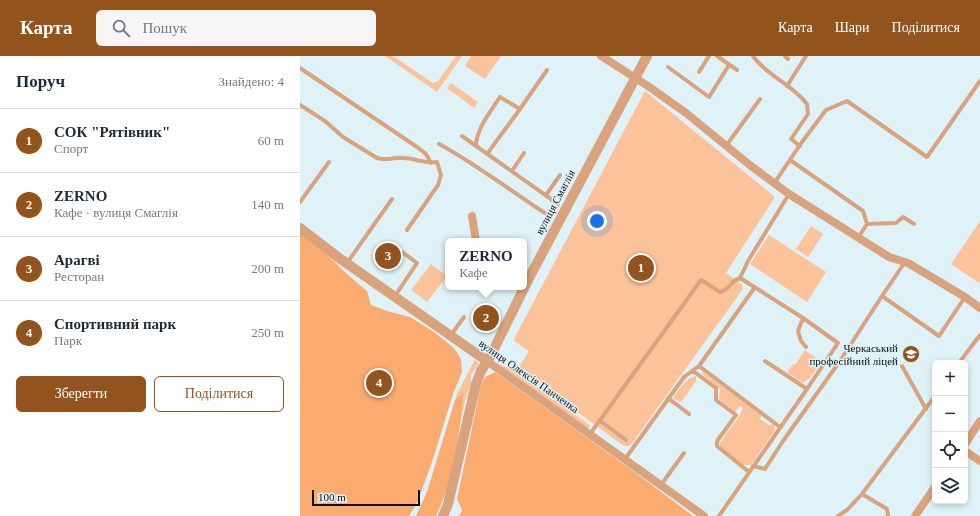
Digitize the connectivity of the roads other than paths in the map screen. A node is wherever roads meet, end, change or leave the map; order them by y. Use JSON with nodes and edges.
{"nodes":[{"id":1,"x":602,"y":56,"type":"edge"},
{"id":2,"x":647,"y":56,"type":"edge"},
{"id":3,"x":708,"y":56,"type":"edge"},
{"id":4,"x":717,"y":56,"type":"edge"},
{"id":5,"x":753,"y":56,"type":"edge"},
{"id":6,"x":806,"y":56,"type":"edge"},
{"id":7,"x":729,"y":65,"type":"junction"},
{"id":8,"x":668,"y":67,"type":"dead end"},
{"id":9,"x":300,"y":68,"type":"edge"},
{"id":10,"x":547,"y":70,"type":"dead end"},
{"id":11,"x":737,"y":70,"type":"dead end"},
{"id":12,"x":699,"y":72,"type":"dead end"},
{"id":13,"x":635,"y":79,"type":"junction"},
{"id":14,"x":980,"y":81,"type":"edge"},
{"id":15,"x":787,"y":86,"type":"junction"},
{"id":16,"x":760,"y":99,"type":"dead end"},
{"id":17,"x":300,"y":105,"type":"edge"},
{"id":18,"x":520,"y":109,"type":"junction"},
{"id":19,"x":462,"y":136,"type":"dead end"},
{"id":20,"x":439,"y":144,"type":"dead end"},
{"id":21,"x":476,"y":146,"type":"junction"},
{"id":22,"x":726,"y":146,"type":"junction"},
{"id":23,"x":800,"y":146,"type":"junction"},
{"id":24,"x":524,"y":153,"type":"dead end"},
{"id":25,"x":487,"y":154,"type":"junction"},
{"id":26,"x":790,"y":160,"type":"junction"},
{"id":27,"x":329,"y":162,"type":"dead end"},
{"id":28,"x":431,"y":163,"type":"junction"},
{"id":29,"x":512,"y":171,"type":"junction"},
{"id":30,"x":560,"y":174,"type":"dead end"},
{"id":31,"x":775,"y":182,"type":"junction"},
{"id":32,"x":789,"y":194,"type":"junction"},
{"id":33,"x":546,"y":195,"type":"junction"},
{"id":34,"x":392,"y":199,"type":"dead end"},
{"id":35,"x":300,"y":202,"type":"edge"},
{"id":36,"x":558,"y":204,"type":"dead end"},
{"id":37,"x":472,"y":216,"type":"dead end"},
{"id":38,"x":551,"y":217,"type":"dead end"},
{"id":39,"x":867,"y":224,"type":"junction"},
{"id":40,"x":914,"y":224,"type":"dead end"},
{"id":41,"x":300,"y":228,"type":"edge"},
{"id":42,"x":407,"y":230,"type":"dead end"},
{"id":43,"x":476,"y":238,"type":"edge"},
{"id":44,"x":858,"y":238,"type":"junction"},
{"id":45,"x":402,"y":252,"type":"dead end"},
{"id":46,"x":905,"y":262,"type":"junction"},
{"id":47,"x":347,"y":263,"type":"junction"},
{"id":48,"x":527,"y":277,"type":"edge"},
{"id":49,"x":740,"y":278,"type":"junction"},
{"id":50,"x":755,"y":287,"type":"junction"},
{"id":51,"x":521,"y":290,"type":"edge"},
{"id":52,"x":394,"y":296,"type":"junction"},
{"id":53,"x":882,"y":296,"type":"junction"},
{"id":54,"x":965,"y":297,"type":"junction"},
{"id":55,"x":980,"y":308,"type":"edge"},
{"id":56,"x":464,"y":317,"type":"dead end"},
{"id":57,"x":803,"y":318,"type":"junction"},
{"id":58,"x":450,"y":335,"type":"junction"},
{"id":59,"x":980,"y":335,"type":"edge"},
{"id":60,"x":806,"y":347,"type":"dead end"},
{"id":61,"x":961,"y":360,"type":"edge"},
{"id":62,"x":488,"y":361,"type":"junction"},
{"id":63,"x":766,"y":361,"type":"dead end"},
{"id":64,"x":699,"y":366,"type":"junction"},
{"id":65,"x":902,"y":366,"type":"dead end"},
{"id":66,"x":693,"y":371,"type":"junction"},
{"id":67,"x":807,"y":389,"type":"junction"},
{"id":68,"x":668,"y":398,"type":"junction"},
{"id":69,"x":932,"y":400,"type":"edge"},
{"id":70,"x":926,"y":409,"type":"junction"},
{"id":71,"x":689,"y":414,"type":"dead end"},
{"id":72,"x":599,"y":420,"type":"junction"},
{"id":73,"x":980,"y":421,"type":"edge"},
{"id":74,"x":780,"y":427,"type":"junction"},
{"id":75,"x":590,"y":434,"type":"junction"},
{"id":76,"x":968,"y":439,"type":"edge"},
{"id":77,"x":626,"y":440,"type":"dead end"},
{"id":78,"x":684,"y":453,"type":"dead end"},
{"id":79,"x":968,"y":453,"type":"edge"},
{"id":80,"x":625,"y":459,"type":"junction"},
{"id":81,"x":980,"y":461,"type":"edge"},
{"id":82,"x":753,"y":466,"type":"junction"},
{"id":83,"x":749,"y":472,"type":"junction"},
{"id":84,"x":661,"y":485,"type":"junction"},
{"id":85,"x":932,"y":491,"type":"edge"},
{"id":86,"x":862,"y":494,"type":"junction"},
{"id":87,"x":443,"y":516,"type":"edge"},
{"id":88,"x":704,"y":516,"type":"edge"},
{"id":89,"x":719,"y":516,"type":"edge"},
{"id":90,"x":838,"y":516,"type":"edge"},
{"id":91,"x":888,"y":516,"type":"edge"},
{"id":92,"x":915,"y":516,"type":"edge"}],
"edges":[{"from":1,"to":13,"type":"street"},
{"from":2,"to":13,"type":"street","name":"вулиця Смаглія"},
{"from":3,"to":12,"type":"lane"},
{"from":4,"to":7,"type":"lane"},
{"from":5,"to":15,"type":"lane"},
{"from":6,"to":15,"type":"lane"},
{"from":7,"to":8,"type":"lane"},
{"from":7,"to":11,"type":"lane"},
{"from":9,"to":28,"type":"lane"},
{"from":10,"to":18,"type":"lane"},
{"from":13,"to":22,"type":"street"},
{"from":13,"to":48,"type":"street","name":"вулиця Смаглія"},
{"from":14,"to":23,"type":"lane"},
{"from":15,"to":23,"type":"lane"},
{"from":16,"to":22,"type":"lane"},
{"from":17,"to":28,"type":"lane"},
{"from":18,"to":21,"type":"lane"},
{"from":18,"to":25,"type":"lane"},
{"from":19,"to":21,"type":"lane"},
{"from":20,"to":38,"type":"lane"},
{"from":21,"to":25,"type":"lane"},
{"from":22,"to":31,"type":"street"},
{"from":23,"to":26,"type":"lane"},
{"from":24,"to":29,"type":"lane"},
{"from":25,"to":29,"type":"lane"},
{"from":26,"to":31,"type":"lane"},
{"from":26,"to":39,"type":"lane"},
{"from":27,"to":35,"type":"lane"},
{"from":28,"to":42,"type":"lane"},
{"from":29,"to":33,"type":"lane"},
{"from":30,"to":33,"type":"lane"},
{"from":31,"to":32,"type":"street"},
{"from":32,"to":44,"type":"street"},
{"from":32,"to":49,"type":"lane"},
{"from":33,"to":36,"type":"lane"},
{"from":34,"to":47,"type":"lane"},
{"from":37,"to":43,"type":"street"},
{"from":39,"to":40,"type":"lane"},
{"from":39,"to":44,"type":"lane"},
{"from":41,"to":47,"type":"street","name":"вулиця Олексія Панченка"},
{"from":44,"to":46,"type":"street"},
{"from":45,"to":52,"type":"lane"},
{"from":46,"to":53,"type":"lane"},
{"from":46,"to":54,"type":"street"},
{"from":47,"to":52,"type":"street","name":"вулиця Олексія Панченка"},
{"from":49,"to":50,"type":"lane"},
{"from":49,"to":72,"type":"lane"},
{"from":50,"to":57,"type":"lane"},
{"from":50,"to":64,"type":"lane"},
{"from":51,"to":62,"type":"street","name":"вулиця Смаглія"},
{"from":52,"to":58,"type":"street","name":"вулиця Олексія Панченка"},
{"from":53,"to":54,"type":"lane"},
{"from":53,"to":82,"type":"lane"},
{"from":54,"to":55,"type":"street"},
{"from":56,"to":58,"type":"lane"},
{"from":57,"to":60,"type":"lane"},
{"from":57,"to":67,"type":"lane"},
{"from":58,"to":62,"type":"street","name":"вулиця Олексія Панченка"},
{"from":59,"to":61,"type":"lane"},
{"from":62,"to":75,"type":"street","name":"вулиця Олексія Панченка"},
{"from":62,"to":87,"type":"street","name":"вулиця Смаглія"},
{"from":63,"to":67,"type":"lane"},
{"from":64,"to":66,"type":"lane"},
{"from":64,"to":74,"type":"lane"},
{"from":65,"to":70,"type":"lane"},
{"from":66,"to":68,"type":"lane"},
{"from":66,"to":83,"type":"lane"},
{"from":67,"to":74,"type":"lane"},
{"from":68,"to":71,"type":"lane"},
{"from":68,"to":80,"type":"lane"},
{"from":69,"to":70,"type":"lane"},
{"from":70,"to":86,"type":"lane"},
{"from":72,"to":75,"type":"lane"},
{"from":72,"to":77,"type":"lane"},
{"from":73,"to":76,"type":"street"},
{"from":74,"to":82,"type":"lane"},
{"from":75,"to":80,"type":"street","name":"вулиця Олексія Панченка"},
{"from":78,"to":84,"type":"lane"},
{"from":79,"to":81,"type":"street"},
{"from":80,"to":84,"type":"street","name":"вулиця Олексія Панченка"},
{"from":82,"to":83,"type":"lane"},
{"from":83,"to":89,"type":"lane"},
{"from":84,"to":88,"type":"street","name":"вулиця Олексія Панченка"},
{"from":85,"to":92,"type":"street"},
{"from":86,"to":90,"type":"lane"},
{"from":86,"to":91,"type":"lane"}]}
